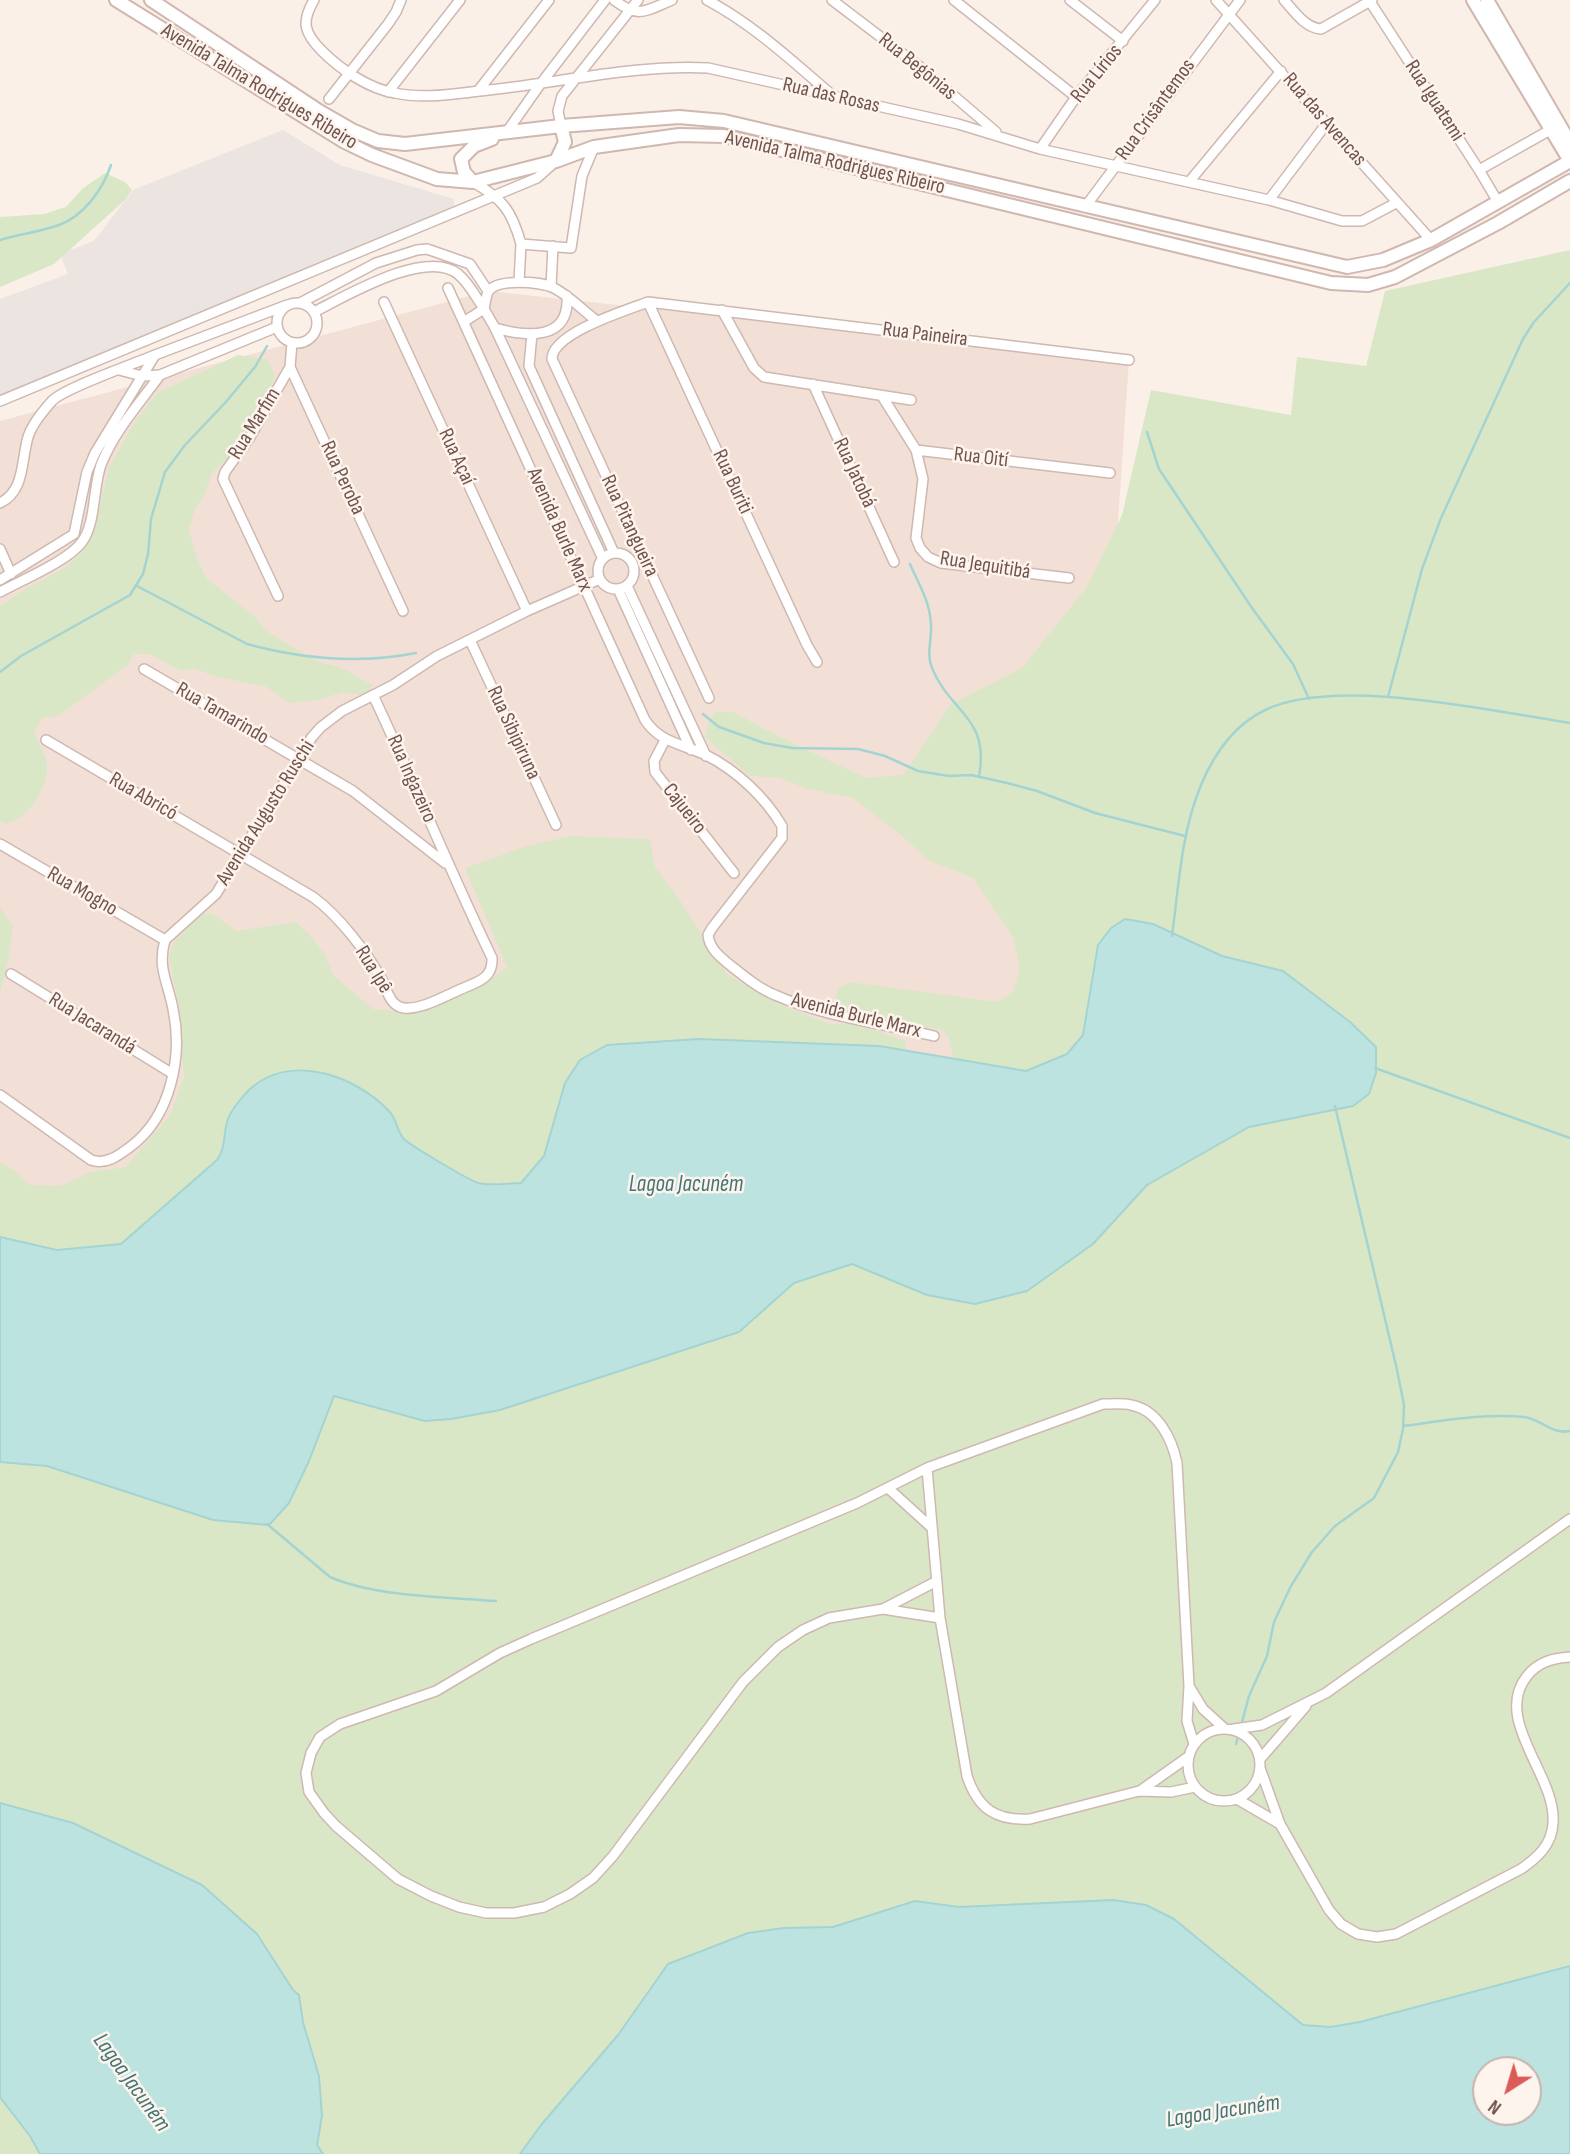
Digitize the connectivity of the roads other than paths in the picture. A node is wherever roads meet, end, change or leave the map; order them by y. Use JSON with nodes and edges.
{"nodes":[{"id":1,"x":116,"y":0,"type":"edge"},
{"id":2,"x":150,"y":0,"type":"edge"},
{"id":3,"x":314,"y":0,"type":"edge"},
{"id":4,"x":401,"y":0,"type":"edge"},
{"id":5,"x":460,"y":0,"type":"edge"},
{"id":6,"x":549,"y":0,"type":"edge"},
{"id":7,"x":605,"y":0,"type":"edge"},
{"id":8,"x":614,"y":0,"type":"edge"},
{"id":9,"x":638,"y":0,"type":"edge"},
{"id":10,"x":672,"y":0,"type":"edge"},
{"id":11,"x":707,"y":0,"type":"edge"},
{"id":12,"x":832,"y":0,"type":"edge"},
{"id":13,"x":954,"y":0,"type":"edge"},
{"id":14,"x":1070,"y":0,"type":"edge"},
{"id":15,"x":1156,"y":0,"type":"edge"},
{"id":16,"x":1216,"y":0,"type":"edge"},
{"id":17,"x":1240,"y":0,"type":"edge"},
{"id":18,"x":1284,"y":0,"type":"edge"},
{"id":19,"x":1473,"y":0,"type":"edge"},
{"id":20,"x":1487,"y":0,"type":"edge"},
{"id":21,"x":1370,"y":1,"type":"edge"},
{"id":22,"x":629,"y":11,"type":"junction"},
{"id":23,"x":1228,"y":13,"type":"junction"},
{"id":24,"x":1123,"y":41,"type":"junction"},
{"id":25,"x":1281,"y":71,"type":"junction"},
{"id":26,"x":350,"y":73,"type":"junction"},
{"id":27,"x":576,"y":80,"type":"junction"},
{"id":28,"x":539,"y":86,"type":"junction"},
{"id":29,"x":388,"y":92,"type":"junction"},
{"id":30,"x":478,"y":92,"type":"junction"},
{"id":31,"x":833,"y":96,"type":"junction"},
{"id":32,"x":1076,"y":97,"type":"junction"},
{"id":33,"x":329,"y":99,"type":"dead end"},
{"id":34,"x":1327,"y":123,"type":"junction"},
{"id":35,"x":1559,"y":125,"type":"edge"},
{"id":36,"x":561,"y":126,"type":"junction"},
{"id":37,"x":505,"y":134,"type":"junction"},
{"id":38,"x":1000,"y":135,"type":"junction"},
{"id":39,"x":1570,"y":143,"type":"edge"},
{"id":40,"x":594,"y":147,"type":"junction"},
{"id":41,"x":1040,"y":149,"type":"junction"},
{"id":42,"x":556,"y":161,"type":"junction"},
{"id":43,"x":1570,"y":161,"type":"edge"},
{"id":44,"x":1114,"y":167,"type":"junction"},
{"id":45,"x":1479,"y":170,"type":"junction"},
{"id":46,"x":1570,"y":181,"type":"edge"},
{"id":47,"x":473,"y":182,"type":"junction"},
{"id":48,"x":1189,"y":182,"type":"junction"},
{"id":49,"x":494,"y":194,"type":"junction"},
{"id":50,"x":1269,"y":200,"type":"junction"},
{"id":51,"x":1498,"y":202,"type":"junction"},
{"id":52,"x":1396,"y":203,"type":"junction"},
{"id":53,"x":1085,"y":207,"type":"junction"},
{"id":54,"x":1431,"y":240,"type":"junction"},
{"id":55,"x":521,"y":244,"type":"junction"},
{"id":56,"x":552,"y":246,"type":"junction"},
{"id":57,"x":519,"y":282,"type":"junction"},
{"id":58,"x":551,"y":287,"type":"junction"},
{"id":59,"x":448,"y":288,"type":"dead end"},
{"id":60,"x":488,"y":291,"type":"junction"},
{"id":61,"x":567,"y":296,"type":"junction"},
{"id":62,"x":384,"y":302,"type":"dead end"},
{"id":63,"x":648,"y":302,"type":"junction"},
{"id":64,"x":300,"y":303,"type":"junction"},
{"id":65,"x":287,"y":305,"type":"junction"},
{"id":66,"x":484,"y":309,"type":"junction"},
{"id":67,"x":581,"y":310,"type":"junction"},
{"id":68,"x":722,"y":310,"type":"junction"},
{"id":69,"x":314,"y":312,"type":"junction"},
{"id":70,"x":565,"y":317,"type":"junction"},
{"id":71,"x":465,"y":321,"type":"junction"},
{"id":72,"x":597,"y":321,"type":"junction"},
{"id":73,"x":277,"y":327,"type":"junction"},
{"id":74,"x":495,"y":327,"type":"junction"},
{"id":75,"x":532,"y":334,"type":"junction"},
{"id":76,"x":292,"y":343,"type":"junction"},
{"id":77,"x":155,"y":355,"type":"junction"},
{"id":78,"x":1129,"y":360,"type":"dead end"},
{"id":79,"x":290,"y":367,"type":"junction"},
{"id":80,"x":119,"y":370,"type":"junction"},
{"id":81,"x":160,"y":375,"type":"junction"},
{"id":82,"x":142,"y":376,"type":"junction"},
{"id":83,"x":813,"y":384,"type":"junction"},
{"id":84,"x":882,"y":396,"type":"junction"},
{"id":85,"x":911,"y":400,"type":"dead end"},
{"id":86,"x":0,"y":401,"type":"edge"},
{"id":87,"x":916,"y":450,"type":"junction"},
{"id":88,"x":1110,"y":472,"type":"dead end"},
{"id":89,"x":0,"y":503,"type":"edge"},
{"id":90,"x":0,"y":549,"type":"edge"},
{"id":91,"x":614,"y":553,"type":"junction"},
{"id":92,"x":603,"y":559,"type":"junction"},
{"id":93,"x":645,"y":559,"type":"junction"},
{"id":94,"x":894,"y":562,"type":"dead end"},
{"id":95,"x":634,"y":565,"type":"junction"},
{"id":96,"x":11,"y":574,"type":"junction"},
{"id":97,"x":1069,"y":578,"type":"dead end"},
{"id":98,"x":600,"y":579,"type":"junction"},
{"id":99,"x":0,"y":580,"type":"edge"},
{"id":100,"x":583,"y":585,"type":"junction"},
{"id":101,"x":623,"y":588,"type":"junction"},
{"id":102,"x":0,"y":592,"type":"edge"},
{"id":103,"x":278,"y":596,"type":"dead end"},
{"id":104,"x":403,"y":611,"type":"dead end"},
{"id":105,"x":527,"y":611,"type":"junction"},
{"id":106,"x":470,"y":640,"type":"junction"},
{"id":107,"x":817,"y":662,"type":"dead end"},
{"id":108,"x":144,"y":669,"type":"dead end"},
{"id":109,"x":373,"y":695,"type":"junction"},
{"id":110,"x":709,"y":698,"type":"dead end"},
{"id":111,"x":46,"y":740,"type":"dead end"},
{"id":112,"x":665,"y":740,"type":"junction"},
{"id":113,"x":691,"y":750,"type":"junction"},
{"id":114,"x":706,"y":756,"type":"junction"},
{"id":115,"x":299,"y":758,"type":"junction"},
{"id":116,"x":556,"y":825,"type":"dead end"},
{"id":117,"x":0,"y":844,"type":"edge"},
{"id":118,"x":240,"y":854,"type":"junction"},
{"id":119,"x":446,"y":864,"type":"junction"},
{"id":120,"x":734,"y":873,"type":"dead end"},
{"id":121,"x":165,"y":940,"type":"junction"},
{"id":122,"x":11,"y":974,"type":"dead end"},
{"id":123,"x":934,"y":1036,"type":"dead end"},
{"id":124,"x":173,"y":1074,"type":"junction"},
{"id":125,"x":0,"y":1095,"type":"edge"},
{"id":126,"x":927,"y":1468,"type":"junction"},
{"id":127,"x":888,"y":1488,"type":"junction"},
{"id":128,"x":1570,"y":1519,"type":"edge"},
{"id":129,"x":932,"y":1528,"type":"junction"},
{"id":130,"x":937,"y":1581,"type":"junction"},
{"id":131,"x":883,"y":1609,"type":"junction"},
{"id":132,"x":940,"y":1618,"type":"junction"},
{"id":133,"x":1570,"y":1657,"type":"edge"},
{"id":134,"x":1189,"y":1686,"type":"junction"},
{"id":135,"x":1309,"y":1703,"type":"junction"},
{"id":136,"x":1230,"y":1729,"type":"junction"},
{"id":137,"x":1194,"y":1744,"type":"junction"},
{"id":138,"x":1188,"y":1757,"type":"junction"},
{"id":139,"x":1261,"y":1763,"type":"junction"},
{"id":140,"x":1195,"y":1787,"type":"junction"},
{"id":141,"x":1139,"y":1791,"type":"junction"},
{"id":142,"x":1237,"y":1799,"type":"junction"},
{"id":143,"x":1280,"y":1824,"type":"junction"}],
"edges":[{"from":1,"to":47,"type":"main road","name":"Avenida Talma Rodrigues Ribeiro"},
{"from":2,"to":37,"type":"main road","name":"Avenida Talma Rodrigues Ribeiro"},
{"from":3,"to":26,"type":"street","name":"Rua das Rosas"},
{"from":4,"to":26,"type":"street"},
{"from":5,"to":29,"type":"street"},
{"from":6,"to":30,"type":"street"},
{"from":7,"to":28,"type":"street"},
{"from":8,"to":22,"type":"street"},
{"from":9,"to":22,"type":"street"},
{"from":10,"to":22,"type":"street"},
{"from":11,"to":31,"type":"street"},
{"from":12,"to":38,"type":"street","name":"Rua Begônias"},
{"from":13,"to":32,"type":"street"},
{"from":14,"to":24,"type":"street"},
{"from":15,"to":24,"type":"street","name":"Rua Lírios"},
{"from":16,"to":23,"type":"street","name":"Rua das Avencas"},
{"from":17,"to":23,"type":"street","name":"Rua Crisântemos"},
{"from":18,"to":21,"type":"street"},
{"from":19,"to":35,"type":"main road"},
{"from":20,"to":35,"type":"main road"},
{"from":21,"to":45,"type":"street","name":"Rua Iguatemi"},
{"from":22,"to":27,"type":"street"},
{"from":23,"to":25,"type":"street","name":"Rua das Avencas"},
{"from":23,"to":44,"type":"street","name":"Rua Crisântemos"},
{"from":24,"to":32,"type":"street","name":"Rua Lírios"},
{"from":25,"to":34,"type":"street","name":"Rua das Avencas"},
{"from":25,"to":48,"type":"street"},
{"from":26,"to":29,"type":"street","name":"Rua das Rosas"},
{"from":26,"to":33,"type":"street"},
{"from":27,"to":28,"type":"street","name":"Rua das Rosas"},
{"from":27,"to":31,"type":"street","name":"Rua das Rosas"},
{"from":27,"to":36,"type":"street"},
{"from":28,"to":30,"type":"street","name":"Rua das Rosas"},
{"from":28,"to":37,"type":"street"},
{"from":29,"to":30,"type":"street","name":"Rua das Rosas"},
{"from":31,"to":38,"type":"street","name":"Rua das Rosas"},
{"from":32,"to":41,"type":"street","name":"Rua Lírios"},
{"from":34,"to":50,"type":"street"},
{"from":34,"to":52,"type":"street","name":"Rua das Avencas"},
{"from":35,"to":39,"type":"main road"},
{"from":35,"to":43,"type":"main road"},
{"from":35,"to":45,"type":"street"},
{"from":36,"to":37,"type":"main road","name":"Avenida Talma Rodrigues Ribeiro"},
{"from":36,"to":42,"type":"main road"},
{"from":36,"to":53,"type":"main road","name":"Avenida Talma Rodrigues Ribeiro"},
{"from":37,"to":47,"type":"main road"},
{"from":38,"to":41,"type":"street","name":"Rua das Rosas"},
{"from":40,"to":42,"type":"main road","name":"Avenida Talma Rodrigues Ribeiro"},
{"from":40,"to":46,"type":"main road","name":"Avenida Talma Rodrigues Ribeiro"},
{"from":40,"to":56,"type":"street"},
{"from":41,"to":44,"type":"street","name":"Rua das Rosas"},
{"from":42,"to":47,"type":"main road","name":"Avenida Talma Rodrigues Ribeiro"},
{"from":42,"to":49,"type":"street"},
{"from":43,"to":51,"type":"main road","name":"Avenida Talma Rodrigues Ribeiro"},
{"from":44,"to":48,"type":"street","name":"Rua das Rosas"},
{"from":44,"to":53,"type":"street","name":"Rua Crisântemos"},
{"from":45,"to":51,"type":"street","name":"Rua Iguatemi"},
{"from":47,"to":49,"type":"street"},
{"from":48,"to":50,"type":"street","name":"Rua das Rosas"},
{"from":49,"to":55,"type":"street"},
{"from":49,"to":86,"type":"street"},
{"from":50,"to":52,"type":"street","name":"Rua das Rosas"},
{"from":51,"to":54,"type":"main road","name":"Avenida Talma Rodrigues Ribeiro"},
{"from":52,"to":54,"type":"street","name":"Rua das Avencas"},
{"from":53,"to":54,"type":"main road","name":"Avenida Talma Rodrigues Ribeiro"},
{"from":55,"to":56,"type":"street"},
{"from":55,"to":57,"type":"street"},
{"from":56,"to":58,"type":"street"},
{"from":57,"to":58,"type":"street"},
{"from":57,"to":60,"type":"street"},
{"from":58,"to":61,"type":"street"},
{"from":59,"to":71,"type":"street","name":"Avenida Burle Marx"},
{"from":60,"to":64,"type":"street"},
{"from":60,"to":66,"type":"street"},
{"from":61,"to":67,"type":"street"},
{"from":61,"to":70,"type":"street"},
{"from":62,"to":105,"type":"street","name":"Rua Açaí"},
{"from":63,"to":68,"type":"street","name":"Rua Paineira"},
{"from":63,"to":72,"type":"street"},
{"from":63,"to":107,"type":"street","name":"Rua Buriti"},
{"from":64,"to":65,"type":"street"},
{"from":64,"to":69,"type":"street"},
{"from":65,"to":73,"type":"street"},
{"from":65,"to":77,"type":"street"},
{"from":66,"to":69,"type":"street","name":"Avenida Burle Marx"},
{"from":66,"to":71,"type":"street"},
{"from":66,"to":74,"type":"street","name":"Avenida Burle Marx"},
{"from":67,"to":70,"type":"street"},
{"from":67,"to":72,"type":"street"},
{"from":68,"to":78,"type":"street","name":"Rua Paineira"},
{"from":68,"to":83,"type":"street"},
{"from":69,"to":76,"type":"street"},
{"from":70,"to":75,"type":"street"},
{"from":71,"to":100,"type":"street","name":"Avenida Burle Marx"},
{"from":72,"to":93,"type":"street","name":"Rua Pitangueira"},
{"from":73,"to":76,"type":"street"},
{"from":73,"to":81,"type":"street"},
{"from":74,"to":75,"type":"street"},
{"from":74,"to":92,"type":"street","name":"Avenida Burle Marx"},
{"from":75,"to":91,"type":"street","name":"Avenida Burle Marx"},
{"from":76,"to":79,"type":"street","name":"Rua Peroba"},
{"from":77,"to":80,"type":"street"},
{"from":77,"to":82,"type":"street"},
{"from":79,"to":103,"type":"street","name":"Rua Marfim"},
{"from":79,"to":104,"type":"street","name":"Rua Peroba"},
{"from":80,"to":82,"type":"street"},
{"from":80,"to":89,"type":"street"},
{"from":81,"to":82,"type":"street"},
{"from":81,"to":102,"type":"street"},
{"from":82,"to":96,"type":"street"},
{"from":83,"to":84,"type":"street"},
{"from":83,"to":94,"type":"street","name":"Rua Jatobá"},
{"from":84,"to":85,"type":"street"},
{"from":84,"to":87,"type":"street"},
{"from":87,"to":88,"type":"street","name":"Rua Oití"},
{"from":87,"to":97,"type":"street","name":"Rua Jequitibá"},
{"from":90,"to":96,"type":"street"},
{"from":91,"to":92,"type":"street"},
{"from":91,"to":95,"type":"street"},
{"from":92,"to":98,"type":"street"},
{"from":93,"to":95,"type":"street"},
{"from":93,"to":110,"type":"street","name":"Rua Pitangueira"},
{"from":95,"to":101,"type":"street"},
{"from":96,"to":99,"type":"street"},
{"from":98,"to":100,"type":"street","name":"Avenida Augusto Ruschi"},
{"from":98,"to":101,"type":"street"},
{"from":100,"to":105,"type":"street","name":"Avenida Augusto Ruschi"},
{"from":100,"to":112,"type":"street","name":"Avenida Burle Marx"},
{"from":101,"to":113,"type":"street","name":"Avenida Burle Marx"},
{"from":101,"to":114,"type":"street","name":"Avenida Burle Marx"},
{"from":105,"to":106,"type":"street","name":"Avenida Augusto Ruschi"},
{"from":106,"to":109,"type":"street","name":"Avenida Augusto Ruschi"},
{"from":106,"to":116,"type":"street","name":"Rua Sibipiruna"},
{"from":108,"to":115,"type":"street","name":"Rua Tamarindo"},
{"from":109,"to":115,"type":"street","name":"Avenida Augusto Ruschi"},
{"from":109,"to":119,"type":"street","name":"Rua Ingazeiro"},
{"from":111,"to":118,"type":"street","name":"Rua Abricó"},
{"from":112,"to":113,"type":"street","name":"Avenida Burle Marx"},
{"from":112,"to":120,"type":"street","name":"Cajueiro"},
{"from":113,"to":114,"type":"street","name":"Avenida Burle Marx"},
{"from":114,"to":123,"type":"street","name":"Avenida Burle Marx"},
{"from":115,"to":118,"type":"street","name":"Avenida Augusto Ruschi"},
{"from":115,"to":119,"type":"street","name":"Rua Tamarindo"},
{"from":117,"to":121,"type":"street","name":"Rua Mogno"},
{"from":118,"to":119,"type":"street","name":"Rua Ipê"},
{"from":118,"to":121,"type":"street","name":"Avenida Augusto Ruschi"},
{"from":121,"to":124,"type":"street"},
{"from":122,"to":124,"type":"street","name":"Rua Jacarandá"},
{"from":124,"to":125,"type":"street"},
{"from":126,"to":127,"type":"street"},
{"from":126,"to":129,"type":"street"},
{"from":126,"to":134,"type":"street"},
{"from":127,"to":129,"type":"street"},
{"from":127,"to":131,"type":"street"},
{"from":128,"to":135,"type":"street"},
{"from":129,"to":130,"type":"street"},
{"from":130,"to":131,"type":"street"},
{"from":130,"to":132,"type":"street"},
{"from":131,"to":132,"type":"street"},
{"from":132,"to":141,"type":"street"},
{"from":133,"to":143,"type":"street"},
{"from":134,"to":136,"type":"street"},
{"from":134,"to":137,"type":"street"},
{"from":135,"to":136,"type":"street"},
{"from":135,"to":139,"type":"street"},
{"from":136,"to":137,"type":"street"},
{"from":136,"to":139,"type":"street"},
{"from":137,"to":138,"type":"street"},
{"from":138,"to":140,"type":"street"},
{"from":138,"to":141,"type":"street"},
{"from":139,"to":142,"type":"street"},
{"from":139,"to":143,"type":"street"},
{"from":140,"to":141,"type":"street"},
{"from":140,"to":142,"type":"street"},
{"from":142,"to":143,"type":"street"}]}
